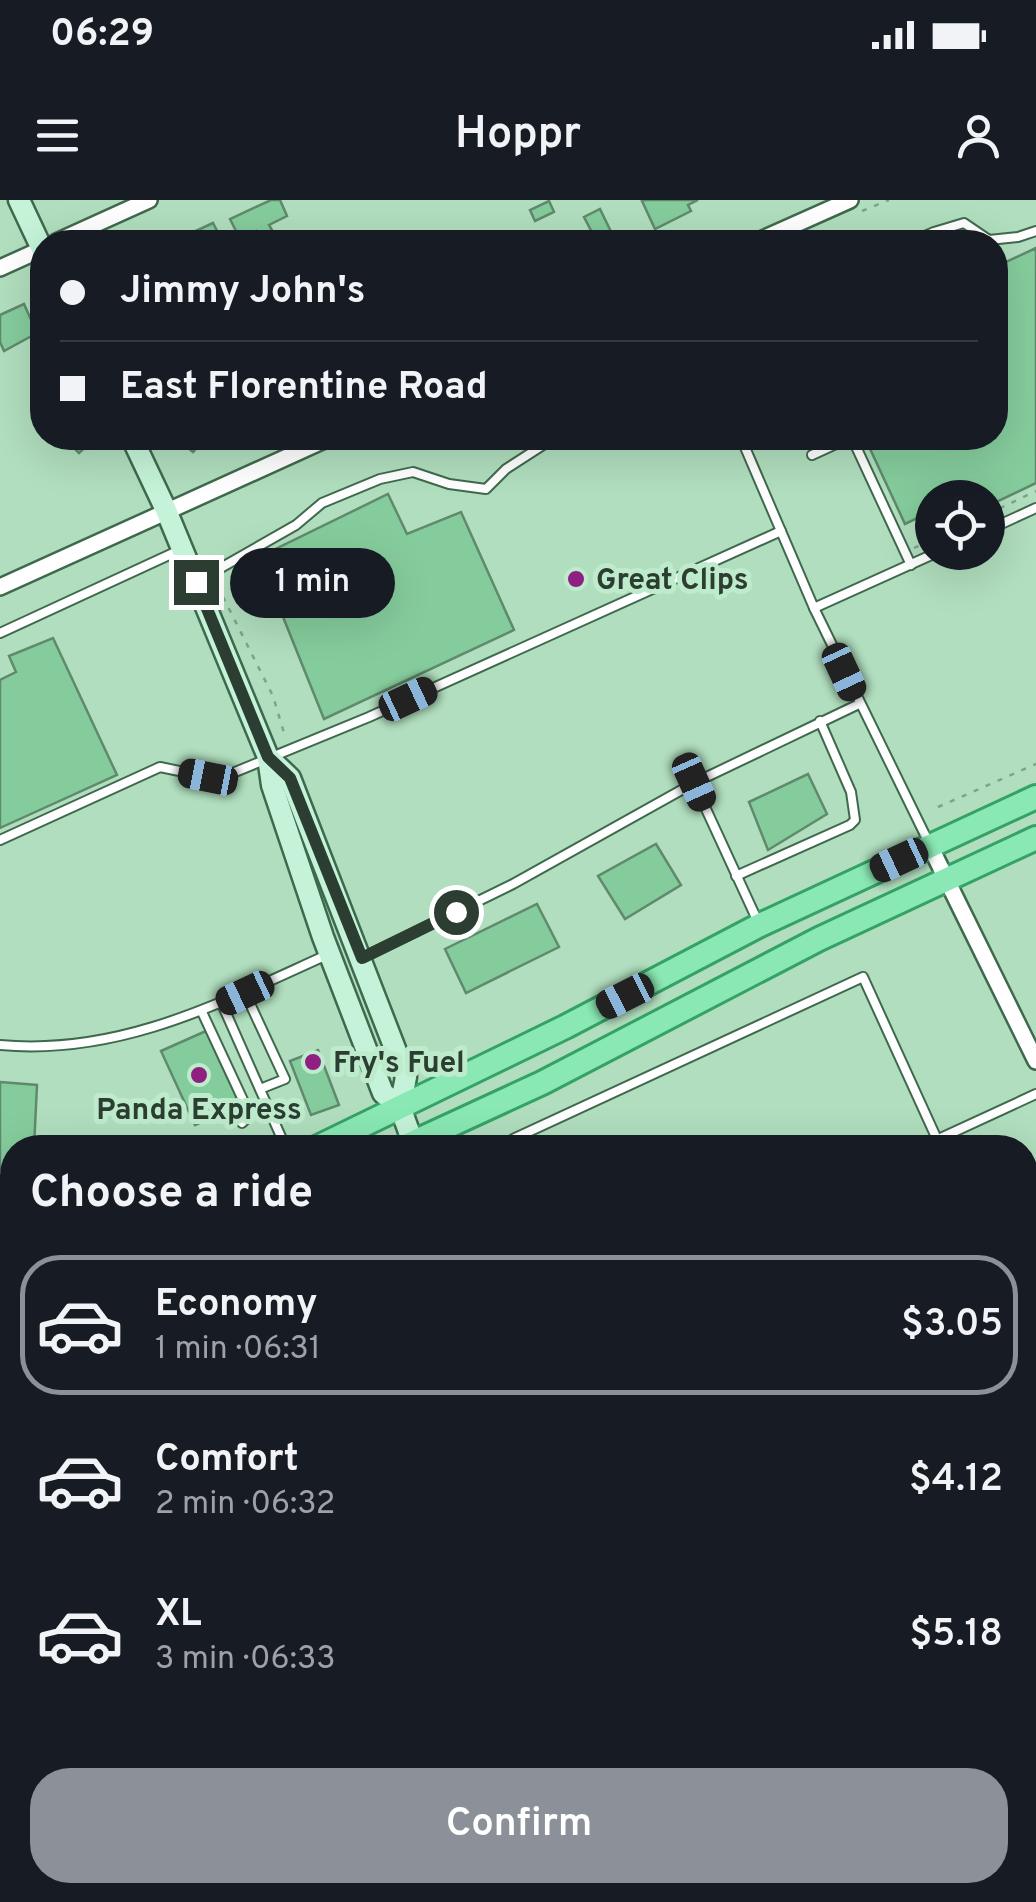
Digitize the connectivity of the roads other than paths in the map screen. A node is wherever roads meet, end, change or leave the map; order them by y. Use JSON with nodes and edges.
{"nodes":[{"id":1,"x":19,"y":200,"type":"edge"},
{"id":2,"x":150,"y":200,"type":"edge"},
{"id":3,"x":850,"y":200,"type":"edge"},
{"id":4,"x":33,"y":230,"type":"edge"},
{"id":5,"x":83,"y":230,"type":"edge"},
{"id":6,"x":783,"y":230,"type":"edge"},
{"id":7,"x":941,"y":230,"type":"edge"},
{"id":8,"x":974,"y":230,"type":"edge"},
{"id":9,"x":1036,"y":231,"type":"edge"},
{"id":10,"x":1008,"y":238,"type":"edge"},
{"id":11,"x":30,"y":254,"type":"edge"},
{"id":12,"x":0,"y":268,"type":"edge"},
{"id":13,"x":138,"y":450,"type":"edge"},
{"id":14,"x":316,"y":450,"type":"edge"},
{"id":15,"x":535,"y":450,"type":"edge"},
{"id":16,"x":745,"y":450,"type":"edge"},
{"id":17,"x":823,"y":450,"type":"edge"},
{"id":18,"x":856,"y":450,"type":"edge"},
{"id":19,"x":812,"y":455,"type":"dead end"},
{"id":20,"x":1036,"y":508,"type":"edge"},
{"id":21,"x":166,"y":510,"type":"junction"},
{"id":22,"x":1005,"y":522,"type":"edge"},
{"id":23,"x":780,"y":530,"type":"junction"},
{"id":24,"x":182,"y":549,"type":"junction"},
{"id":25,"x":915,"y":563,"type":"edge"},
{"id":26,"x":910,"y":565,"type":"junction"},
{"id":27,"x":207,"y":584,"type":"junction"},
{"id":28,"x":0,"y":587,"type":"edge"},
{"id":29,"x":814,"y":608,"type":"junction"},
{"id":30,"x":0,"y":633,"type":"edge"},
{"id":31,"x":859,"y":704,"type":"junction"},
{"id":32,"x":820,"y":720,"type":"junction"},
{"id":33,"x":268,"y":757,"type":"junction"},
{"id":34,"x":694,"y":782,"type":"junction"},
{"id":35,"x":1036,"y":797,"type":"edge"},
{"id":36,"x":1036,"y":838,"type":"edge"},
{"id":37,"x":0,"y":840,"type":"edge"},
{"id":38,"x":930,"y":846,"type":"junction"},
{"id":39,"x":736,"y":876,"type":"junction"},
{"id":40,"x":947,"y":879,"type":"junction"},
{"id":41,"x":760,"y":925,"type":"junction"},
{"id":42,"x":329,"y":954,"type":"junction"},
{"id":43,"x":362,"y":958,"type":"junction"},
{"id":44,"x":245,"y":993,"type":"junction"},
{"id":45,"x":222,"y":1004,"type":"junction"},
{"id":46,"x":202,"y":1012,"type":"junction"},
{"id":47,"x":0,"y":1045,"type":"edge"},
{"id":48,"x":1036,"y":1062,"type":"edge"},
{"id":49,"x":260,"y":1089,"type":"junction"},
{"id":50,"x":1036,"y":1094,"type":"edge"},
{"id":51,"x":400,"y":1107,"type":"junction"},
{"id":52,"x":242,"y":1123,"type":"dead end"},
{"id":53,"x":280,"y":1135,"type":"edge"},
{"id":54,"x":343,"y":1135,"type":"edge"},
{"id":55,"x":407,"y":1135,"type":"edge"},
{"id":56,"x":433,"y":1135,"type":"edge"},
{"id":57,"x":522,"y":1135,"type":"edge"},
{"id":58,"x":936,"y":1135,"type":"edge"},
{"id":59,"x":956,"y":1135,"type":"edge"}],
"edges":[{"from":1,"to":4,"type":"street"},
{"from":2,"to":5,"type":"street"},
{"from":3,"to":6,"type":"street"},
{"from":7,"to":8,"type":"lane"},
{"from":9,"to":10,"type":"lane"},
{"from":11,"to":12,"type":"street"},
{"from":13,"to":21,"type":"street"},
{"from":14,"to":21,"type":"street"},
{"from":15,"to":27,"type":"lane"},
{"from":16,"to":23,"type":"lane"},
{"from":17,"to":19,"type":"lane"},
{"from":18,"to":26,"type":"lane"},
{"from":20,"to":22,"type":"lane"},
{"from":21,"to":24,"type":"street"},
{"from":21,"to":28,"type":"street"},
{"from":23,"to":29,"type":"lane"},
{"from":23,"to":33,"type":"lane"},
{"from":24,"to":27,"type":"street"},
{"from":24,"to":30,"type":"lane"},
{"from":25,"to":26,"type":"lane"},
{"from":26,"to":29,"type":"lane"},
{"from":27,"to":33,"type":"street"},
{"from":29,"to":31,"type":"lane"},
{"from":31,"to":32,"type":"lane"},
{"from":31,"to":38,"type":"lane"},
{"from":32,"to":34,"type":"lane"},
{"from":32,"to":39,"type":"lane"},
{"from":33,"to":37,"type":"lane"},
{"from":33,"to":42,"type":"street"},
{"from":33,"to":43,"type":"street"},
{"from":34,"to":39,"type":"lane"},
{"from":34,"to":43,"type":"lane"},
{"from":35,"to":38,"type":"main road"},
{"from":36,"to":40,"type":"main road"},
{"from":38,"to":40,"type":"street"},
{"from":38,"to":41,"type":"main road"},
{"from":39,"to":41,"type":"lane"},
{"from":40,"to":48,"type":"street"},
{"from":40,"to":56,"type":"main road"},
{"from":41,"to":51,"type":"main road"},
{"from":42,"to":44,"type":"lane"},
{"from":42,"to":51,"type":"street"},
{"from":43,"to":51,"type":"street"},
{"from":44,"to":45,"type":"lane"},
{"from":44,"to":49,"type":"lane"},
{"from":45,"to":46,"type":"lane"},
{"from":45,"to":49,"type":"lane"},
{"from":46,"to":47,"type":"lane"},
{"from":46,"to":52,"type":"lane"},
{"from":49,"to":53,"type":"lane"},
{"from":50,"to":59,"type":"lane"},
{"from":51,"to":54,"type":"main road"},
{"from":51,"to":55,"type":"street"},
{"from":57,"to":58,"type":"lane"}]}
